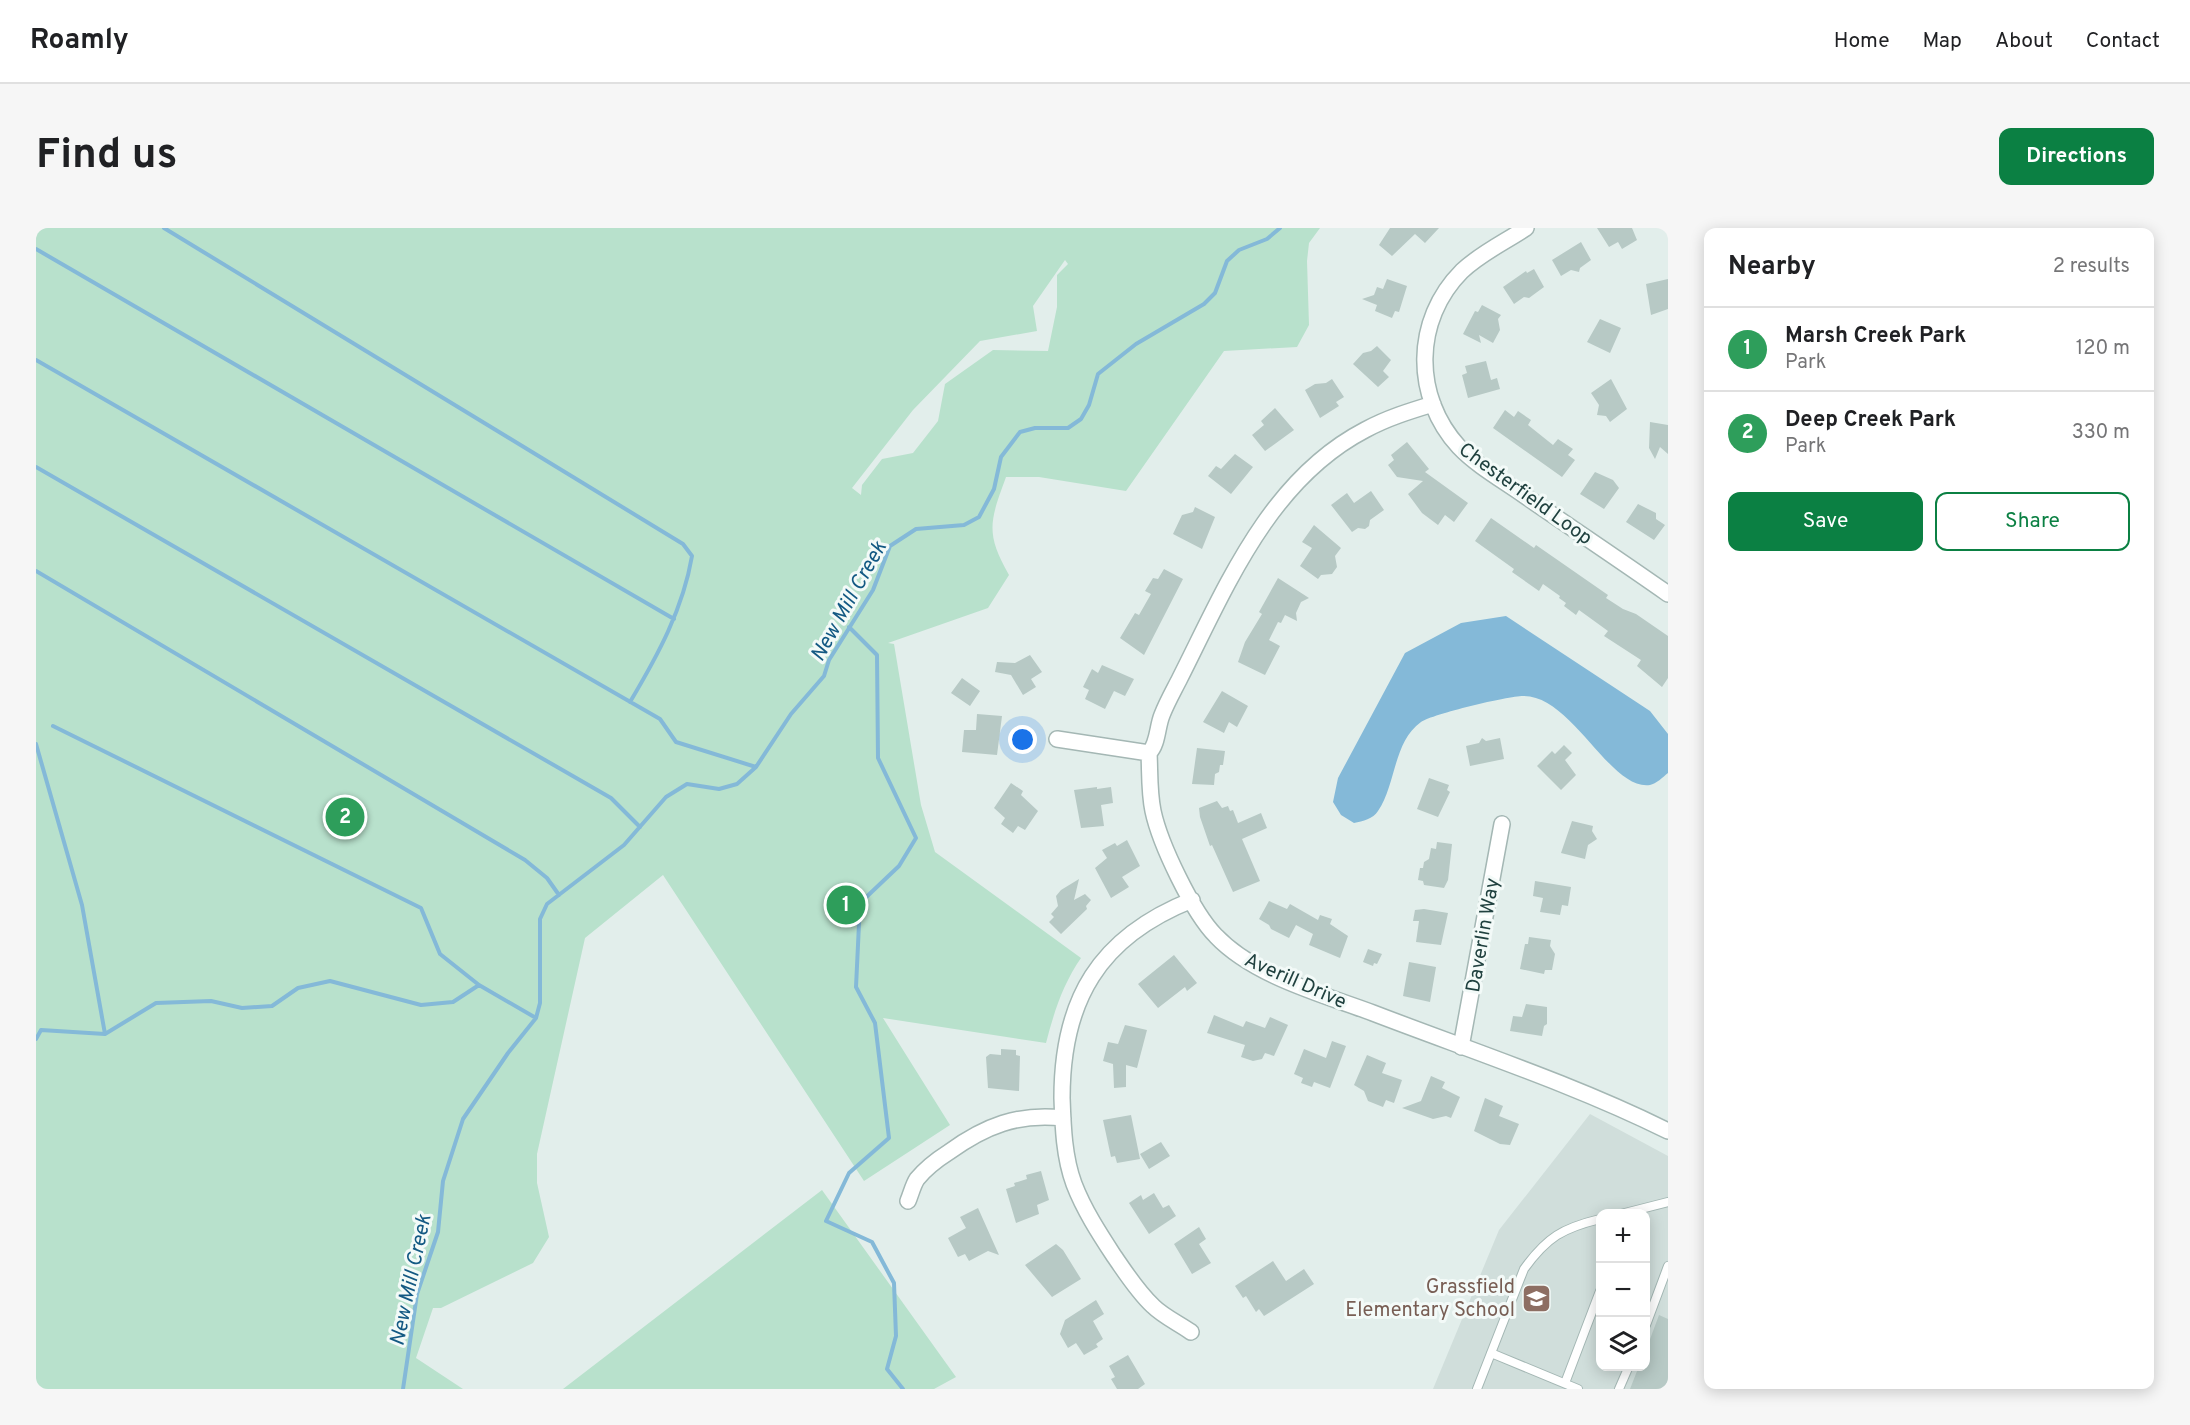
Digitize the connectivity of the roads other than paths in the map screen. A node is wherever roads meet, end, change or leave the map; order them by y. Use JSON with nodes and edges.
{"nodes":[{"id":1,"x":1526,"y":228,"type":"edge"},
{"id":2,"x":1433,"y":404,"type":"junction"},
{"id":3,"x":1668,"y":594,"type":"edge"},
{"id":4,"x":1057,"y":740,"type":"dead end"},
{"id":5,"x":1149,"y":753,"type":"junction"},
{"id":6,"x":1502,"y":824,"type":"dead end"},
{"id":7,"x":1192,"y":900,"type":"junction"},
{"id":8,"x":1461,"y":1047,"type":"junction"},
{"id":9,"x":1062,"y":1118,"type":"junction"},
{"id":10,"x":1668,"y":1131,"type":"edge"},
{"id":11,"x":908,"y":1201,"type":"dead end"},
{"id":12,"x":1668,"y":1202,"type":"edge"},
{"id":13,"x":1642,"y":1209,"type":"edge"},
{"id":14,"x":1596,"y":1220,"type":"edge"},
{"id":15,"x":1668,"y":1266,"type":"edge"},
{"id":16,"x":1596,"y":1302,"type":"edge"},
{"id":17,"x":1649,"y":1317,"type":"edge"},
{"id":18,"x":1191,"y":1332,"type":"dead end"},
{"id":19,"x":1491,"y":1353,"type":"junction"},
{"id":20,"x":1627,"y":1371,"type":"edge"},
{"id":21,"x":1565,"y":1383,"type":"junction"},
{"id":22,"x":1477,"y":1389,"type":"edge"},
{"id":23,"x":1578,"y":1389,"type":"edge"},
{"id":24,"x":1619,"y":1389,"type":"edge"}],
"edges":[{"from":1,"to":2,"type":"street","name":"Chesterfield Loop"},
{"from":2,"to":3,"type":"street","name":"Chesterfield Loop"},
{"from":2,"to":5,"type":"street","name":"Averill Drive"},
{"from":4,"to":5,"type":"street"},
{"from":5,"to":7,"type":"street","name":"Averill Drive"},
{"from":6,"to":8,"type":"street","name":"Daverlin Way"},
{"from":7,"to":8,"type":"street","name":"Averill Drive"},
{"from":7,"to":9,"type":"street"},
{"from":8,"to":10,"type":"street","name":"Averill Drive"},
{"from":9,"to":11,"type":"street"},
{"from":9,"to":18,"type":"street"},
{"from":12,"to":13,"type":"lane"},
{"from":14,"to":19,"type":"lane"},
{"from":15,"to":17,"type":"lane"},
{"from":16,"to":21,"type":"lane"},
{"from":19,"to":21,"type":"lane"},
{"from":19,"to":22,"type":"lane"},
{"from":20,"to":24,"type":"lane"},
{"from":21,"to":23,"type":"lane"}]}
